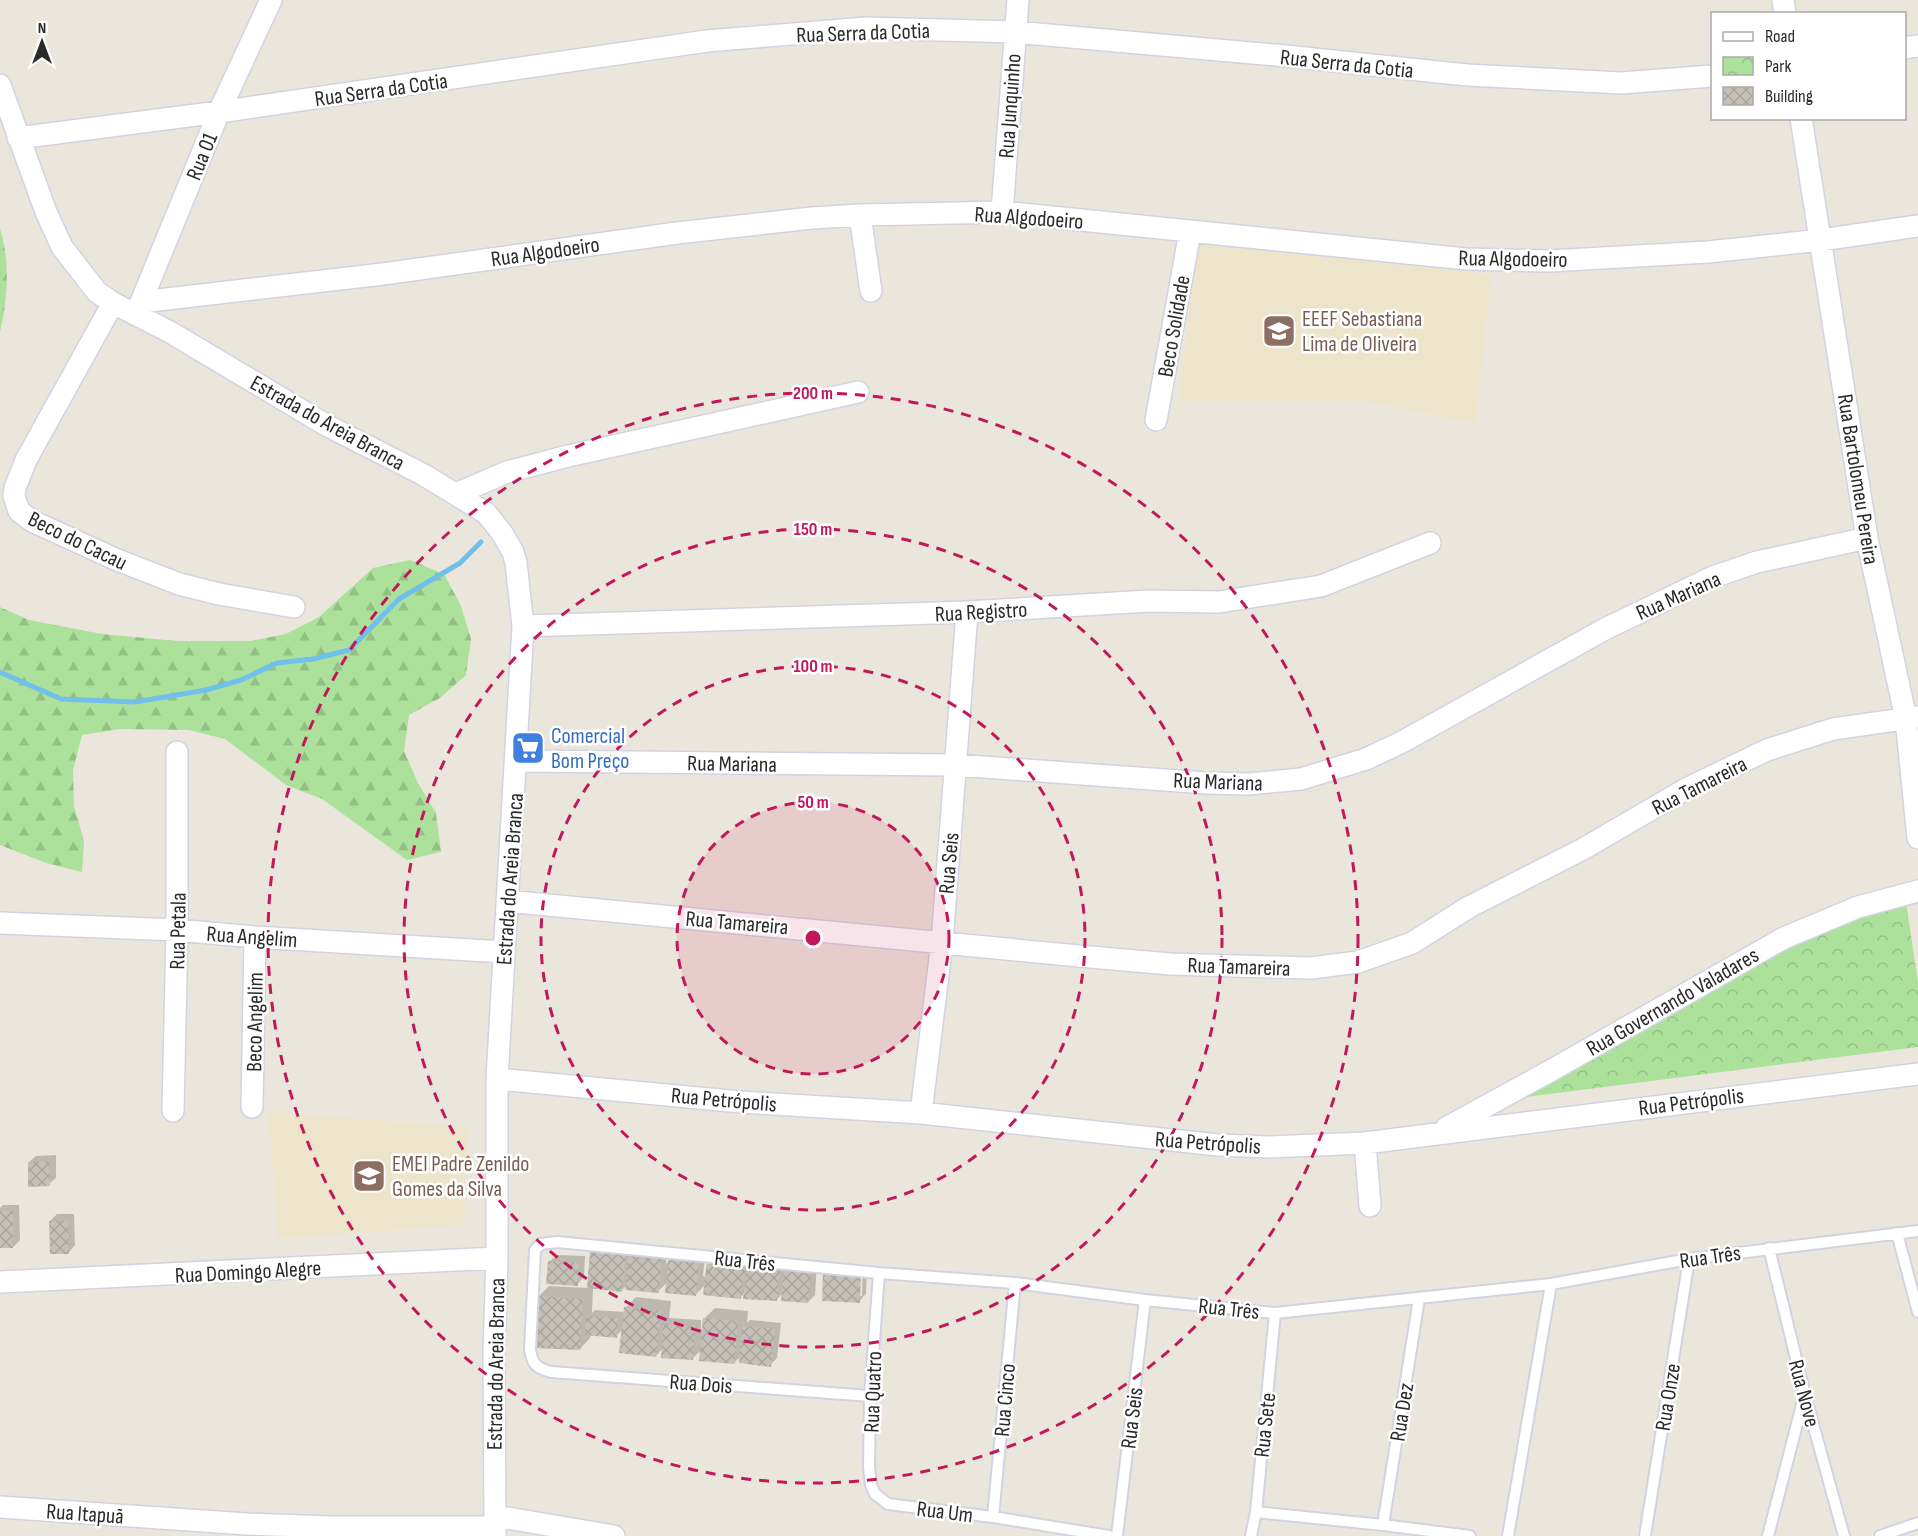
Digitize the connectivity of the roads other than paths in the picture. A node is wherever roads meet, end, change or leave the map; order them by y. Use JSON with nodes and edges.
{"nodes":[{"id":1,"x":271,"y":0,"type":"edge"},
{"id":2,"x":1018,"y":0,"type":"edge"},
{"id":3,"x":1015,"y":32,"type":"junction"},
{"id":4,"x":1711,"y":75,"type":"edge"},
{"id":5,"x":0,"y":85,"type":"edge"},
{"id":6,"x":219,"y":112,"type":"junction"},
{"id":7,"x":1801,"y":120,"type":"edge"},
{"id":8,"x":18,"y":138,"type":"junction"},
{"id":9,"x":1002,"y":212,"type":"junction"},
{"id":10,"x":860,"y":215,"type":"junction"},
{"id":11,"x":1918,"y":226,"type":"edge"},
{"id":12,"x":1190,"y":232,"type":"junction"},
{"id":13,"x":1821,"y":240,"type":"junction"},
{"id":14,"x":871,"y":291,"type":"dead end"},
{"id":15,"x":113,"y":303,"type":"junction"},
{"id":16,"x":139,"y":308,"type":"junction"},
{"id":17,"x":858,"y":392,"type":"dead end"},
{"id":18,"x":1156,"y":420,"type":"dead end"},
{"id":19,"x":456,"y":494,"type":"junction"},
{"id":20,"x":1867,"y":538,"type":"junction"},
{"id":21,"x":1430,"y":543,"type":"dead end"},
{"id":22,"x":294,"y":607,"type":"dead end"},
{"id":23,"x":967,"y":612,"type":"junction"},
{"id":24,"x":523,"y":626,"type":"junction"},
{"id":25,"x":1912,"y":718,"type":"edge"},
{"id":26,"x":177,"y":752,"type":"dead end"},
{"id":27,"x":516,"y":761,"type":"junction"},
{"id":28,"x":956,"y":765,"type":"junction"},
{"id":29,"x":1918,"y":838,"type":"edge"},
{"id":30,"x":1918,"y":891,"type":"edge"},
{"id":31,"x":507,"y":901,"type":"junction"},
{"id":32,"x":0,"y":923,"type":"edge"},
{"id":33,"x":177,"y":930,"type":"junction"},
{"id":34,"x":255,"y":937,"type":"junction"},
{"id":35,"x":942,"y":942,"type":"junction"},
{"id":36,"x":504,"y":952,"type":"junction"},
{"id":37,"x":1918,"y":1074,"type":"edge"},
{"id":38,"x":497,"y":1079,"type":"junction"},
{"id":39,"x":252,"y":1107,"type":"dead end"},
{"id":40,"x":173,"y":1111,"type":"dead end"},
{"id":41,"x":921,"y":1113,"type":"junction"},
{"id":42,"x":1435,"y":1134,"type":"junction"},
{"id":43,"x":1365,"y":1143,"type":"junction"},
{"id":44,"x":1370,"y":1206,"type":"dead end"},
{"id":45,"x":1918,"y":1231,"type":"edge"},
{"id":46,"x":1897,"y":1233,"type":"junction"},
{"id":47,"x":1769,"y":1248,"type":"junction"},
{"id":48,"x":497,"y":1258,"type":"junction"},
{"id":49,"x":1689,"y":1259,"type":"junction"},
{"id":50,"x":879,"y":1273,"type":"junction"},
{"id":51,"x":0,"y":1282,"type":"edge"},
{"id":52,"x":1015,"y":1283,"type":"junction"},
{"id":53,"x":1551,"y":1284,"type":"junction"},
{"id":54,"x":1419,"y":1299,"type":"junction"},
{"id":55,"x":1145,"y":1300,"type":"junction"},
{"id":56,"x":1918,"y":1312,"type":"edge"},
{"id":57,"x":1275,"y":1313,"type":"junction"},
{"id":58,"x":534,"y":1366,"type":"joint"},
{"id":59,"x":1805,"y":1395,"type":"junction"},
{"id":60,"x":870,"y":1396,"type":"junction"},
{"id":61,"x":888,"y":1504,"type":"joint"},
{"id":62,"x":0,"y":1507,"type":"edge"},
{"id":63,"x":1256,"y":1512,"type":"junction"},
{"id":64,"x":993,"y":1517,"type":"junction"},
{"id":65,"x":1918,"y":1523,"type":"edge"},
{"id":66,"x":1383,"y":1525,"type":"junction"},
{"id":67,"x":495,"y":1526,"type":"edge"},
{"id":68,"x":614,"y":1536,"type":"edge"},
{"id":69,"x":1109,"y":1536,"type":"edge"},
{"id":70,"x":1117,"y":1536,"type":"edge"},
{"id":71,"x":1251,"y":1536,"type":"edge"},
{"id":72,"x":1470,"y":1536,"type":"edge"},
{"id":73,"x":1508,"y":1536,"type":"edge"},
{"id":74,"x":1645,"y":1536,"type":"edge"},
{"id":75,"x":1768,"y":1536,"type":"edge"},
{"id":76,"x":1844,"y":1536,"type":"edge"},
{"id":77,"x":1880,"y":1536,"type":"edge"}],
"edges":[{"from":1,"to":6,"type":"street","name":"Rua 01"},
{"from":2,"to":3,"type":"street","name":"Rua Junquinho"},
{"from":3,"to":4,"type":"street","name":"Rua Serra da Cotia"},
{"from":3,"to":6,"type":"street","name":"Rua Serra da Cotia"},
{"from":3,"to":9,"type":"street","name":"Rua Junquinho"},
{"from":5,"to":8,"type":"street","name":"Estrada do Areia Branca"},
{"from":6,"to":8,"type":"street","name":"Rua Serra da Cotia"},
{"from":6,"to":16,"type":"street","name":"Rua 01"},
{"from":7,"to":13,"type":"street","name":"Rua Bartolomeu Pereira"},
{"from":8,"to":15,"type":"street","name":"Estrada do Areia Branca"},
{"from":9,"to":10,"type":"street","name":"Rua Algodoeiro"},
{"from":9,"to":12,"type":"street","name":"Rua Algodoeiro"},
{"from":10,"to":14,"type":"street"},
{"from":10,"to":16,"type":"street","name":"Rua Algodoeiro"},
{"from":11,"to":13,"type":"street","name":"Rua Algodoeiro"},
{"from":12,"to":13,"type":"street","name":"Rua Algodoeiro"},
{"from":12,"to":18,"type":"street","name":"Beco Solidade"},
{"from":13,"to":20,"type":"street","name":"Rua Bartolomeu Pereira"},
{"from":15,"to":16,"type":"street","name":"Estrada do Areia Branca"},
{"from":15,"to":22,"type":"street","name":"Beco do Cacau"},
{"from":16,"to":19,"type":"street","name":"Estrada do Areia Branca"},
{"from":17,"to":19,"type":"street"},
{"from":19,"to":24,"type":"street","name":"Estrada do Areia Branca"},
{"from":20,"to":25,"type":"street","name":"Rua Bartolomeu Pereira"},
{"from":20,"to":28,"type":"street","name":"Rua Mariana"},
{"from":21,"to":23,"type":"street","name":"Rua Registro"},
{"from":23,"to":24,"type":"street","name":"Rua Registro"},
{"from":23,"to":28,"type":"street","name":"Rua Seis"},
{"from":24,"to":27,"type":"street","name":"Estrada do Areia Branca"},
{"from":25,"to":29,"type":"street","name":"Rua Bartolomeu Pereira"},
{"from":25,"to":35,"type":"street","name":"Rua Tamareira"},
{"from":26,"to":33,"type":"street","name":"Rua Petala"},
{"from":27,"to":28,"type":"street","name":"Rua Mariana"},
{"from":27,"to":31,"type":"street","name":"Estrada do Areia Branca"},
{"from":28,"to":35,"type":"street","name":"Rua Seis"},
{"from":30,"to":42,"type":"street","name":"Rua Governando Valadares"},
{"from":31,"to":35,"type":"street","name":"Rua Tamareira"},
{"from":31,"to":36,"type":"street","name":"Estrada do Areia Branca"},
{"from":32,"to":33,"type":"street","name":"Rua Angelim"},
{"from":33,"to":34,"type":"street","name":"Rua Angelim"},
{"from":33,"to":40,"type":"street","name":"Rua Petala"},
{"from":34,"to":36,"type":"street","name":"Rua Angelim"},
{"from":34,"to":39,"type":"street","name":"Beco Angelim"},
{"from":35,"to":41,"type":"street","name":"Rua Seis"},
{"from":36,"to":38,"type":"street","name":"Estrada do Areia Branca"},
{"from":37,"to":42,"type":"street","name":"Rua Petrópolis"},
{"from":38,"to":41,"type":"street","name":"Rua Petrópolis"},
{"from":38,"to":48,"type":"street","name":"Estrada do Areia Branca"},
{"from":41,"to":43,"type":"street","name":"Rua Petrópolis"},
{"from":42,"to":43,"type":"street","name":"Rua Petrópolis"},
{"from":43,"to":44,"type":"street"},
{"from":45,"to":46,"type":"lane","name":"Rua Três"},
{"from":46,"to":47,"type":"lane","name":"Rua Três"},
{"from":46,"to":56,"type":"lane"},
{"from":47,"to":49,"type":"lane","name":"Rua Três"},
{"from":47,"to":59,"type":"lane","name":"Rua Nove"},
{"from":48,"to":51,"type":"street","name":"Rua Domingo Alegre"},
{"from":48,"to":67,"type":"street","name":"Estrada do Areia Branca"},
{"from":49,"to":53,"type":"lane","name":"Rua Três"},
{"from":49,"to":74,"type":"lane","name":"Rua Onze"},
{"from":50,"to":52,"type":"lane","name":"Rua Três"},
{"from":50,"to":58,"type":"lane","name":"Rua Três"},
{"from":50,"to":60,"type":"lane","name":"Rua Quatro"},
{"from":52,"to":55,"type":"lane","name":"Rua Três"},
{"from":52,"to":64,"type":"lane","name":"Rua Cinco"},
{"from":53,"to":54,"type":"lane","name":"Rua Três"},
{"from":53,"to":73,"type":"lane"},
{"from":54,"to":57,"type":"lane","name":"Rua Três"},
{"from":54,"to":66,"type":"lane","name":"Rua Dez"},
{"from":55,"to":57,"type":"lane","name":"Rua Três"},
{"from":55,"to":70,"type":"lane","name":"Rua Seis"},
{"from":57,"to":63,"type":"lane","name":"Rua Sete"},
{"from":58,"to":60,"type":"lane","name":"Rua Dois"},
{"from":59,"to":75,"type":"lane"},
{"from":59,"to":76,"type":"lane","name":"Rua Nove"},
{"from":60,"to":61,"type":"lane","name":"Rua Quatro"},
{"from":61,"to":64,"type":"lane","name":"Rua Um"},
{"from":62,"to":67,"type":"street","name":"Rua Itapuã"},
{"from":63,"to":66,"type":"lane"},
{"from":63,"to":71,"type":"lane","name":"Rua Sete"},
{"from":64,"to":69,"type":"lane","name":"Rua Um"},
{"from":65,"to":77,"type":"lane"},
{"from":66,"to":72,"type":"lane"},
{"from":67,"to":68,"type":"street","name":"Rua Itapuã"}]}
